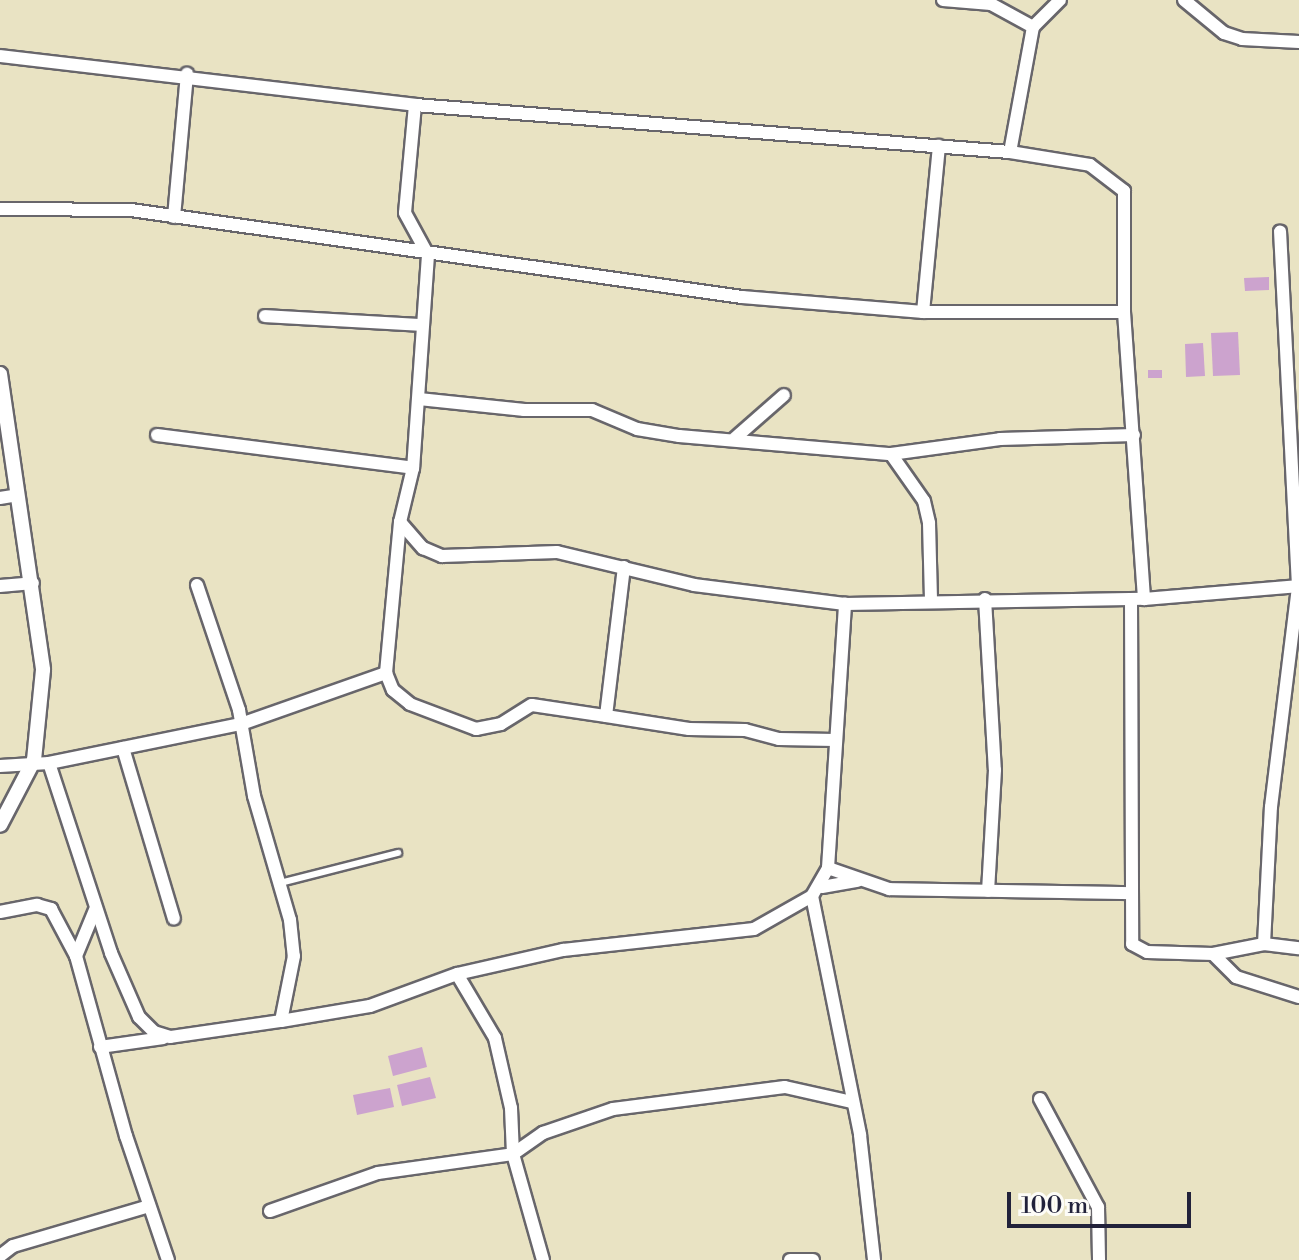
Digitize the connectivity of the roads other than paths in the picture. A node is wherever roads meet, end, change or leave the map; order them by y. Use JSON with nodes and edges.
{"nodes":[{"id":1,"x":943,"y":0,"type":"edge"},
{"id":2,"x":1060,"y":0,"type":"edge"},
{"id":3,"x":1184,"y":0,"type":"edge"},
{"id":4,"x":1033,"y":27,"type":"junction"},
{"id":5,"x":1299,"y":42,"type":"edge"},
{"id":6,"x":0,"y":56,"type":"edge"},
{"id":7,"x":187,"y":74,"type":"junction"},
{"id":8,"x":415,"y":105,"type":"junction"},
{"id":9,"x":939,"y":146,"type":"junction"},
{"id":10,"x":1010,"y":152,"type":"junction"},
{"id":11,"x":0,"y":209,"type":"edge"},
{"id":12,"x":174,"y":217,"type":"junction"},
{"id":13,"x":1280,"y":231,"type":"dead end"},
{"id":14,"x":428,"y":255,"type":"junction"},
{"id":15,"x":923,"y":312,"type":"junction"},
{"id":16,"x":1124,"y":312,"type":"junction"},
{"id":17,"x":265,"y":316,"type":"dead end"},
{"id":18,"x":422,"y":325,"type":"junction"},
{"id":19,"x":1293,"y":369,"type":"edge"},
{"id":20,"x":0,"y":374,"type":"edge"},
{"id":21,"x":784,"y":395,"type":"dead end"},
{"id":22,"x":419,"y":399,"type":"junction"},
{"id":23,"x":157,"y":435,"type":"dead end"},
{"id":24,"x":1134,"y":435,"type":"junction"},
{"id":25,"x":735,"y":438,"type":"junction"},
{"id":26,"x":891,"y":454,"type":"junction"},
{"id":27,"x":413,"y":468,"type":"junction"},
{"id":28,"x":18,"y":495,"type":"junction"},
{"id":29,"x":0,"y":498,"type":"edge"},
{"id":30,"x":400,"y":522,"type":"junction"},
{"id":31,"x":624,"y":567,"type":"junction"},
{"id":32,"x":33,"y":583,"type":"junction"},
{"id":33,"x":197,"y":585,"type":"dead end"},
{"id":34,"x":0,"y":586,"type":"edge"},
{"id":35,"x":1298,"y":586,"type":"edge"},
{"id":36,"x":931,"y":599,"type":"junction"},
{"id":37,"x":985,"y":599,"type":"junction"},
{"id":38,"x":1137,"y":599,"type":"junction"},
{"id":39,"x":845,"y":604,"type":"junction"},
{"id":40,"x":1298,"y":606,"type":"edge"},
{"id":41,"x":386,"y":673,"type":"junction"},
{"id":42,"x":606,"y":716,"type":"junction"},
{"id":43,"x":241,"y":724,"type":"junction"},
{"id":44,"x":835,"y":740,"type":"junction"},
{"id":45,"x":123,"y":748,"type":"junction"},
{"id":46,"x":42,"y":761,"type":"junction"},
{"id":47,"x":0,"y":766,"type":"edge"},
{"id":48,"x":0,"y":825,"type":"edge"},
{"id":49,"x":398,"y":853,"type":"dead end"},
{"id":50,"x":828,"y":868,"type":"junction"},
{"id":51,"x":857,"y":881,"type":"junction"},
{"id":52,"x":280,"y":883,"type":"junction"},
{"id":53,"x":988,"y":891,"type":"junction"},
{"id":54,"x":817,"y":892,"type":"junction"},
{"id":55,"x":1130,"y":893,"type":"junction"},
{"id":56,"x":95,"y":910,"type":"junction"},
{"id":57,"x":0,"y":912,"type":"edge"},
{"id":58,"x":174,"y":919,"type":"dead end"},
{"id":59,"x":1264,"y":944,"type":"junction"},
{"id":60,"x":1299,"y":948,"type":"edge"},
{"id":61,"x":1213,"y":954,"type":"junction"},
{"id":62,"x":76,"y":956,"type":"junction"},
{"id":63,"x":457,"y":974,"type":"junction"},
{"id":64,"x":1299,"y":997,"type":"edge"},
{"id":65,"x":281,"y":1021,"type":"junction"},
{"id":66,"x":170,"y":1037,"type":"junction"},
{"id":67,"x":100,"y":1047,"type":"junction"},
{"id":68,"x":1040,"y":1099,"type":"dead end"},
{"id":69,"x":852,"y":1102,"type":"junction"},
{"id":70,"x":513,"y":1154,"type":"junction"},
{"id":71,"x":149,"y":1206,"type":"junction"},
{"id":72,"x":270,"y":1211,"type":"dead end"},
{"id":73,"x":0,"y":1256,"type":"edge"},
{"id":74,"x":168,"y":1260,"type":"edge"},
{"id":75,"x":543,"y":1260,"type":"edge"},
{"id":76,"x":790,"y":1260,"type":"edge"},
{"id":77,"x":813,"y":1260,"type":"edge"},
{"id":78,"x":874,"y":1260,"type":"edge"},
{"id":79,"x":1099,"y":1260,"type":"edge"}],
"edges":[{"from":1,"to":4,"type":"street"},
{"from":2,"to":4,"type":"street"},
{"from":3,"to":5,"type":"street"},
{"from":4,"to":10,"type":"street"},
{"from":6,"to":7,"type":"street"},
{"from":7,"to":8,"type":"street"},
{"from":7,"to":12,"type":"street"},
{"from":8,"to":9,"type":"street"},
{"from":8,"to":14,"type":"street"},
{"from":9,"to":10,"type":"street"},
{"from":9,"to":15,"type":"street"},
{"from":10,"to":16,"type":"street"},
{"from":11,"to":12,"type":"street"},
{"from":12,"to":14,"type":"street"},
{"from":13,"to":19,"type":"street"},
{"from":14,"to":15,"type":"street"},
{"from":14,"to":18,"type":"street"},
{"from":15,"to":16,"type":"street"},
{"from":16,"to":24,"type":"street"},
{"from":17,"to":18,"type":"street"},
{"from":18,"to":22,"type":"street"},
{"from":19,"to":35,"type":"street"},
{"from":20,"to":28,"type":"street"},
{"from":21,"to":25,"type":"street"},
{"from":22,"to":25,"type":"street"},
{"from":22,"to":27,"type":"street"},
{"from":23,"to":27,"type":"street"},
{"from":24,"to":26,"type":"street"},
{"from":24,"to":38,"type":"street"},
{"from":25,"to":26,"type":"street"},
{"from":26,"to":36,"type":"street"},
{"from":27,"to":30,"type":"street"},
{"from":28,"to":29,"type":"street"},
{"from":28,"to":32,"type":"street"},
{"from":30,"to":31,"type":"street"},
{"from":30,"to":41,"type":"street"},
{"from":31,"to":39,"type":"street"},
{"from":31,"to":42,"type":"street"},
{"from":32,"to":34,"type":"street"},
{"from":32,"to":46,"type":"street"},
{"from":33,"to":43,"type":"street"},
{"from":35,"to":38,"type":"street"},
{"from":35,"to":40,"type":"street"},
{"from":36,"to":37,"type":"street"},
{"from":36,"to":39,"type":"street"},
{"from":37,"to":38,"type":"street"},
{"from":37,"to":53,"type":"street"},
{"from":38,"to":55,"type":"street"},
{"from":39,"to":44,"type":"street"},
{"from":40,"to":59,"type":"street"},
{"from":41,"to":42,"type":"street"},
{"from":41,"to":43,"type":"street"},
{"from":42,"to":44,"type":"street"},
{"from":43,"to":45,"type":"street"},
{"from":43,"to":52,"type":"street"},
{"from":44,"to":50,"type":"street"},
{"from":45,"to":46,"type":"street"},
{"from":45,"to":58,"type":"street"},
{"from":46,"to":47,"type":"street"},
{"from":46,"to":48,"type":"street"},
{"from":46,"to":56,"type":"street"},
{"from":49,"to":52,"type":"lane"},
{"from":50,"to":51,"type":"street"},
{"from":50,"to":54,"type":"street"},
{"from":51,"to":53,"type":"street"},
{"from":51,"to":54,"type":"street"},
{"from":52,"to":65,"type":"street"},
{"from":53,"to":55,"type":"street"},
{"from":54,"to":63,"type":"street"},
{"from":54,"to":69,"type":"street"},
{"from":55,"to":61,"type":"street"},
{"from":56,"to":62,"type":"street"},
{"from":56,"to":66,"type":"street"},
{"from":57,"to":62,"type":"street"},
{"from":59,"to":60,"type":"street"},
{"from":59,"to":61,"type":"street"},
{"from":61,"to":64,"type":"street"},
{"from":62,"to":67,"type":"street"},
{"from":63,"to":65,"type":"street"},
{"from":63,"to":70,"type":"street"},
{"from":65,"to":66,"type":"street"},
{"from":66,"to":67,"type":"street"},
{"from":67,"to":71,"type":"street"},
{"from":68,"to":79,"type":"street"},
{"from":69,"to":70,"type":"street"},
{"from":69,"to":78,"type":"street"},
{"from":70,"to":72,"type":"street"},
{"from":70,"to":75,"type":"street"},
{"from":71,"to":73,"type":"street"},
{"from":71,"to":74,"type":"street"},
{"from":76,"to":77,"type":"street"}]}
